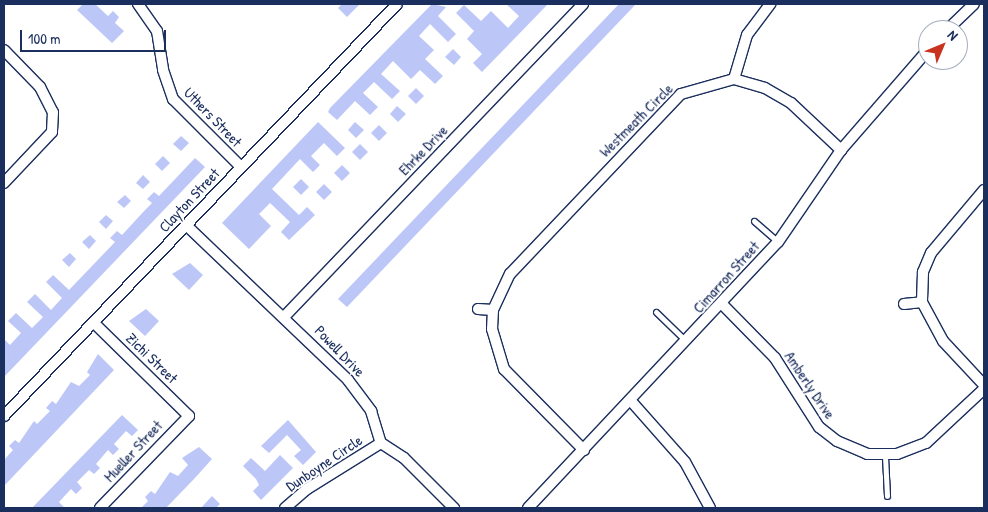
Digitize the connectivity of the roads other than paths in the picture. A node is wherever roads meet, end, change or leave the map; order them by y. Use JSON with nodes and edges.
{"nodes":[{"id":1,"x":138,"y":4,"type":"edge"},
{"id":2,"x":397,"y":4,"type":"edge"},
{"id":3,"x":583,"y":4,"type":"edge"},
{"id":4,"x":770,"y":4,"type":"edge"},
{"id":5,"x":967,"y":6,"type":"edge"},
{"id":6,"x":955,"y":20,"type":"edge"},
{"id":7,"x":5,"y":52,"type":"edge"},
{"id":8,"x":918,"y":62,"type":"edge"},
{"id":9,"x":734,"y":79,"type":"junction"},
{"id":10,"x":842,"y":150,"type":"junction"},
{"id":11,"x":241,"y":167,"type":"junction"},
{"id":12,"x":4,"y":184,"type":"edge"},
{"id":13,"x":984,"y":190,"type":"edge"},
{"id":14,"x":754,"y":222,"type":"dead end"},
{"id":15,"x":186,"y":225,"type":"junction"},
{"id":16,"x":778,"y":242,"type":"junction"},
{"id":17,"x":922,"y":302,"type":"junction"},
{"id":18,"x":722,"y":304,"type":"junction"},
{"id":19,"x":904,"y":304,"type":"dead end"},
{"id":20,"x":478,"y":309,"type":"dead end"},
{"id":21,"x":493,"y":310,"type":"junction"},
{"id":22,"x":656,"y":312,"type":"dead end"},
{"id":23,"x":284,"y":317,"type":"junction"},
{"id":24,"x":94,"y":323,"type":"junction"},
{"id":25,"x":687,"y":341,"type":"junction"},
{"id":26,"x":984,"y":385,"type":"edge"},
{"id":27,"x":984,"y":389,"type":"edge"},
{"id":28,"x":631,"y":401,"type":"junction"},
{"id":29,"x":4,"y":416,"type":"edge"},
{"id":30,"x":189,"y":416,"type":"joint"},
{"id":31,"x":381,"y":443,"type":"junction"},
{"id":32,"x":584,"y":450,"type":"junction"},
{"id":33,"x":886,"y":456,"type":"junction"},
{"id":34,"x":887,"y":496,"type":"dead end"},
{"id":35,"x":100,"y":508,"type":"edge"},
{"id":36,"x":285,"y":508,"type":"edge"},
{"id":37,"x":454,"y":508,"type":"edge"},
{"id":38,"x":528,"y":508,"type":"edge"},
{"id":39,"x":710,"y":508,"type":"edge"}],
"edges":[{"from":1,"to":11,"type":"street","name":"Uthers Street"},
{"from":2,"to":11,"type":"street","name":"Clayton Street"},
{"from":3,"to":23,"type":"street","name":"Ehrke Drive"},
{"from":4,"to":9,"type":"street"},
{"from":5,"to":6,"type":"street"},
{"from":7,"to":12,"type":"street"},
{"from":8,"to":10,"type":"street","name":"Cimarron Street"},
{"from":9,"to":10,"type":"street","name":"Westmeath Circle"},
{"from":9,"to":21,"type":"street","name":"Westmeath Circle"},
{"from":10,"to":16,"type":"street","name":"Cimarron Street"},
{"from":11,"to":15,"type":"street","name":"Clayton Street"},
{"from":13,"to":17,"type":"street"},
{"from":14,"to":16,"type":"lane"},
{"from":15,"to":23,"type":"street","name":"Powell Drive"},
{"from":15,"to":24,"type":"street","name":"Clayton Street"},
{"from":16,"to":18,"type":"street","name":"Cimarron Street"},
{"from":17,"to":19,"type":"street"},
{"from":17,"to":26,"type":"street"},
{"from":18,"to":25,"type":"street","name":"Cimarron Street"},
{"from":18,"to":33,"type":"street","name":"Amberly Drive"},
{"from":20,"to":21,"type":"street"},
{"from":21,"to":32,"type":"street","name":"Westmeath Circle"},
{"from":22,"to":25,"type":"lane"},
{"from":23,"to":31,"type":"street","name":"Powell Drive"},
{"from":24,"to":29,"type":"street","name":"Clayton Street"},
{"from":24,"to":30,"type":"street","name":"Zichi Street"},
{"from":25,"to":28,"type":"street","name":"Cimarron Street"},
{"from":27,"to":33,"type":"street"},
{"from":28,"to":32,"type":"street","name":"Cimarron Street"},
{"from":28,"to":39,"type":"street"},
{"from":30,"to":35,"type":"street","name":"Mueller Street"},
{"from":31,"to":36,"type":"street","name":"Dunboyne Circle"},
{"from":31,"to":37,"type":"street"},
{"from":32,"to":38,"type":"street","name":"Cimarron Street"},
{"from":33,"to":34,"type":"lane"}]}
